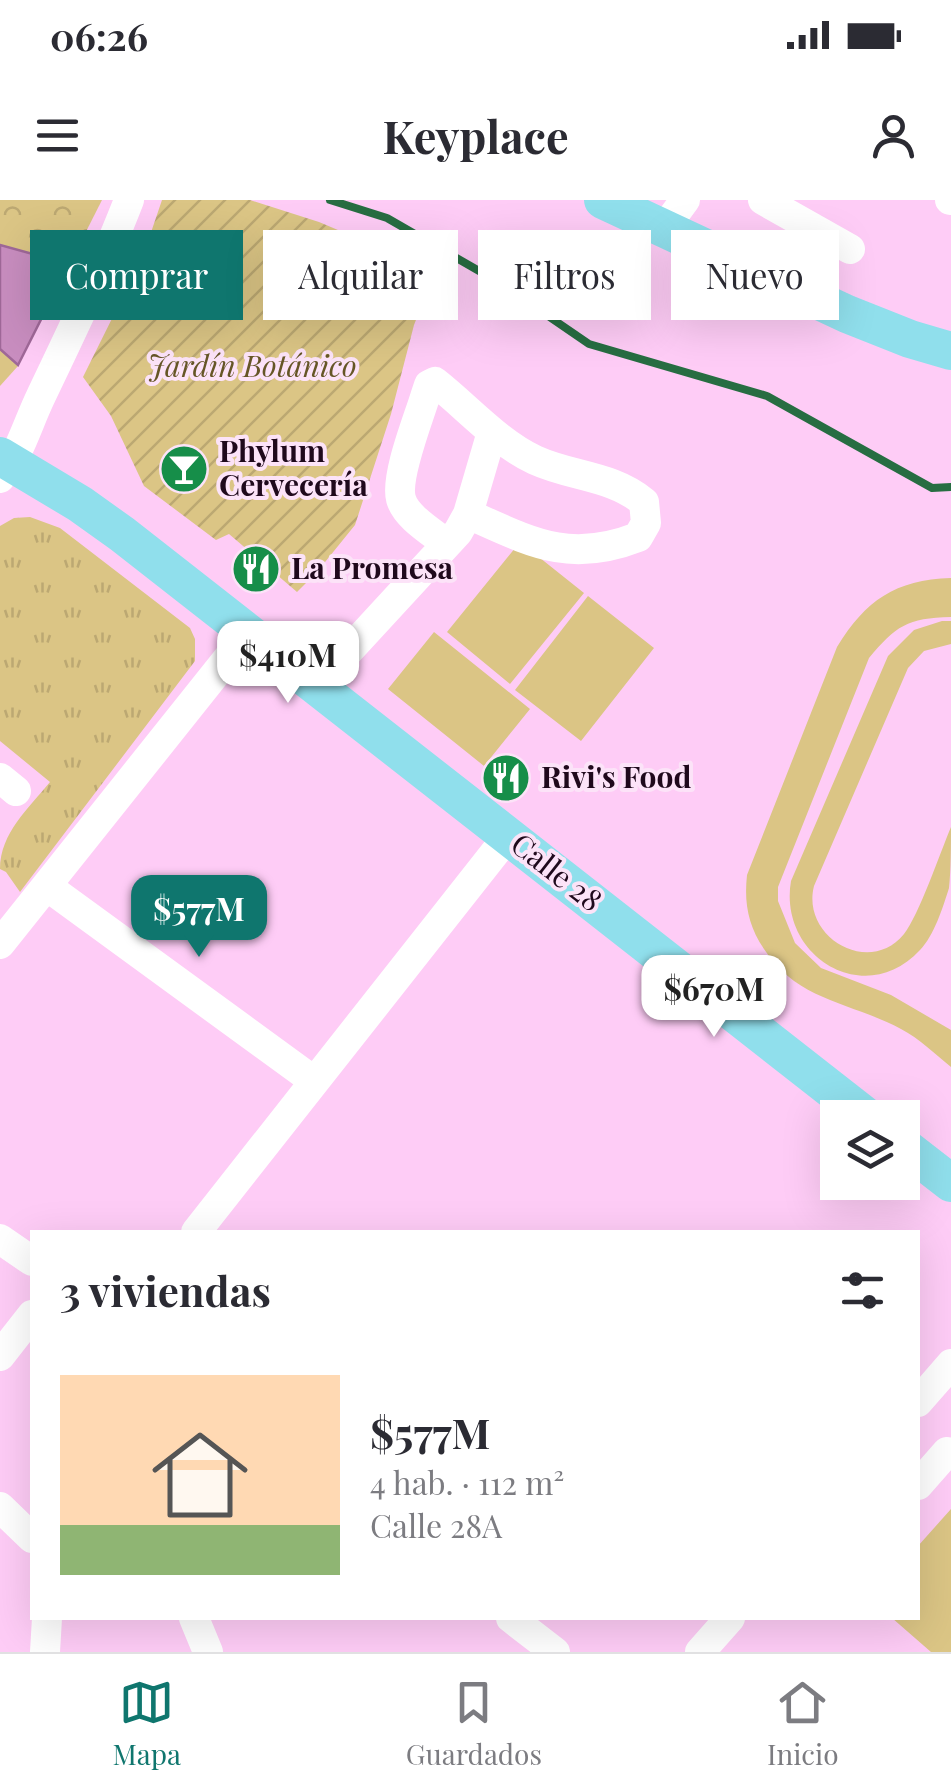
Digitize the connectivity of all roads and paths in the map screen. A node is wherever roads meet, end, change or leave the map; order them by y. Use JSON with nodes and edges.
{"nodes":[{"id":1,"x":129,"y":200,"type":"edge"},
{"id":2,"x":604,"y":200,"type":"edge"},
{"id":3,"x":685,"y":200,"type":"edge"},
{"id":4,"x":763,"y":200,"type":"edge"},
{"id":5,"x":663,"y":230,"type":"junction"},
{"id":6,"x":850,"y":249,"type":"dead end"},
{"id":7,"x":951,"y":351,"type":"edge"},
{"id":8,"x":492,"y":432,"type":"junction"},
{"id":9,"x":5,"y":465,"type":"edge"},
{"id":10,"x":468,"y":514,"type":"junction"},
{"id":11,"x":447,"y":544,"type":"junction"},
{"id":12,"x":248,"y":634,"type":"junction"},
{"id":13,"x":317,"y":686,"type":"junction"},
{"id":14,"x":508,"y":836,"type":"junction"},
{"id":15,"x":48,"y":887,"type":"junction"},
{"id":16,"x":0,"y":944,"type":"edge"},
{"id":17,"x":314,"y":1081,"type":"junction"},
{"id":18,"x":845,"y":1100,"type":"edge"},
{"id":19,"x":920,"y":1159,"type":"edge"},
{"id":20,"x":951,"y":1183,"type":"edge"},
{"id":21,"x":198,"y":1230,"type":"edge"},
{"id":22,"x":0,"y":1239,"type":"edge"},
{"id":23,"x":30,"y":1261,"type":"edge"},
{"id":24,"x":30,"y":1318,"type":"edge"},
{"id":25,"x":0,"y":1356,"type":"edge"},
{"id":26,"x":951,"y":1364,"type":"edge"},
{"id":27,"x":920,"y":1400,"type":"edge"},
{"id":28,"x":947,"y":1452,"type":"dead end"},
{"id":29,"x":920,"y":1483,"type":"edge"},
{"id":30,"x":0,"y":1508,"type":"edge"},
{"id":31,"x":30,"y":1536,"type":"edge"},
{"id":32,"x":195,"y":1620,"type":"edge"},
{"id":33,"x":728,"y":1620,"type":"edge"},
{"id":34,"x":528,"y":1623,"type":"edge"},
{"id":35,"x":208,"y":1652,"type":"edge"},
{"id":36,"x":556,"y":1652,"type":"edge"},
{"id":37,"x":700,"y":1652,"type":"edge"}],
"edges":[{"from":1,"to":9,"type":"street"},
{"from":2,"to":5,"type":"main road"},
{"from":3,"to":5,"type":"street"},
{"from":4,"to":6,"type":"street"},
{"from":5,"to":7,"type":"main road"},
{"from":8,"to":10,"type":"street"},
{"from":8,"to":10,"type":"street"},
{"from":8,"to":11,"type":"street"},
{"from":9,"to":12,"type":"main road","name":"Calle 28"},
{"from":10,"to":11,"type":"street"},
{"from":11,"to":13,"type":"street"},
{"from":12,"to":13,"type":"main road","name":"Calle 28"},
{"from":12,"to":15,"type":"street"},
{"from":13,"to":14,"type":"main road","name":"Calle 28"},
{"from":14,"to":17,"type":"street"},
{"from":14,"to":18,"type":"main road","name":"Calle 28"},
{"from":15,"to":16,"type":"street"},
{"from":15,"to":17,"type":"street"},
{"from":17,"to":21,"type":"street"},
{"from":19,"to":20,"type":"main road"},
{"from":22,"to":23,"type":"street"},
{"from":24,"to":25,"type":"street"},
{"from":26,"to":27,"type":"street"},
{"from":28,"to":29,"type":"street"},
{"from":30,"to":31,"type":"street"},
{"from":32,"to":35,"type":"street"},
{"from":33,"to":37,"type":"street"},
{"from":34,"to":36,"type":"street"}]}
